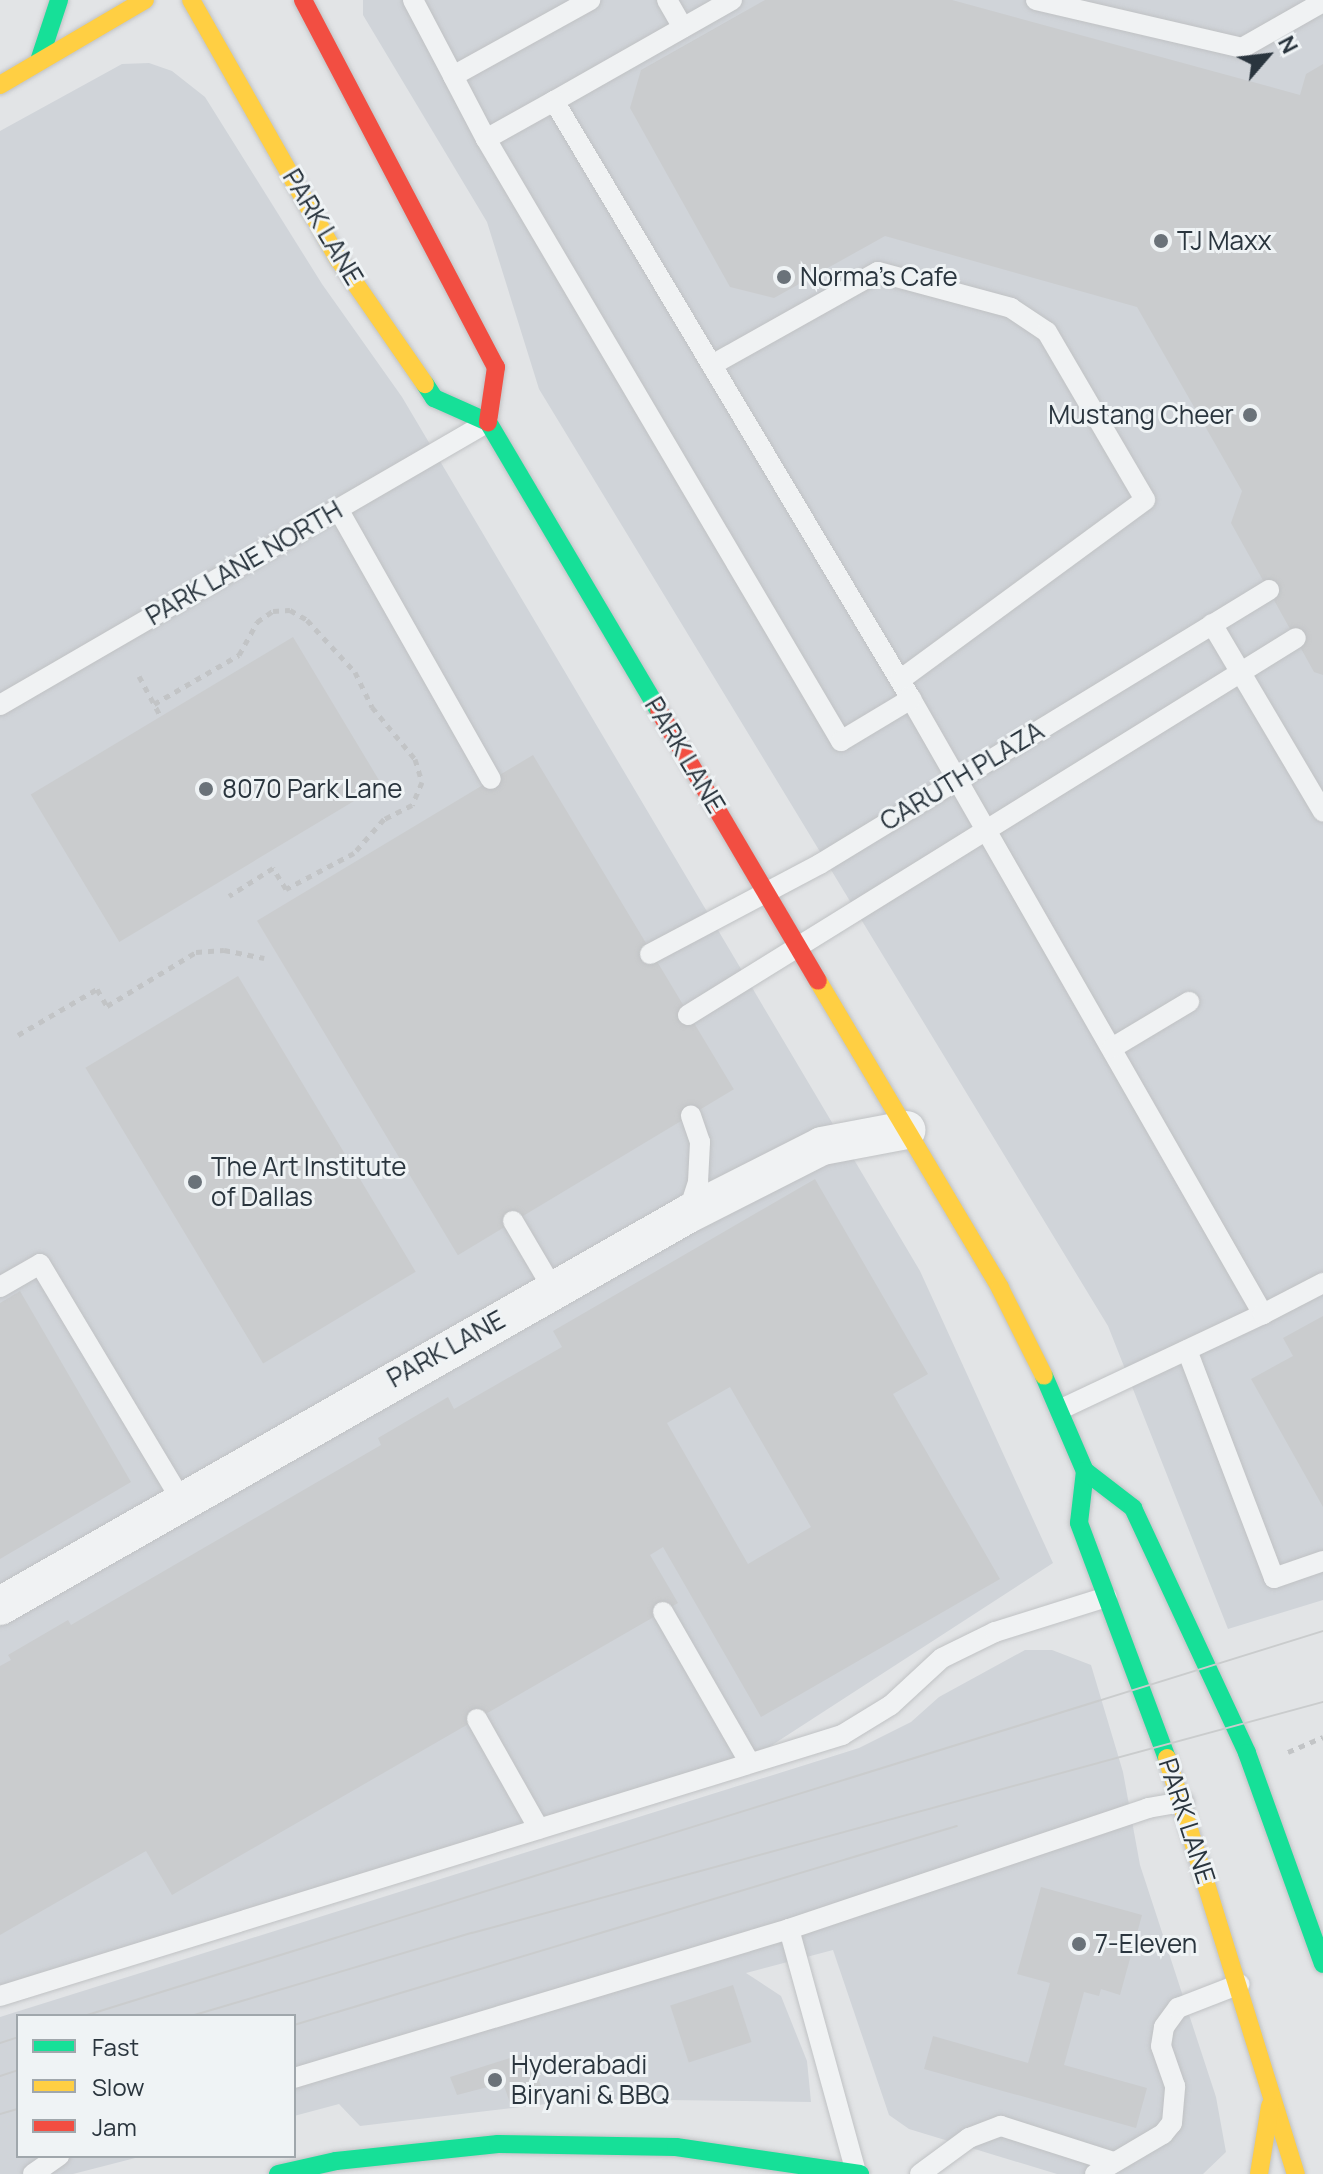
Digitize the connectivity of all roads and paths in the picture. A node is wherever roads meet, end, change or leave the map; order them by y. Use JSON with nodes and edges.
{"nodes":[{"id":1,"x":59,"y":0,"type":"edge"},
{"id":2,"x":145,"y":0,"type":"edge"},
{"id":3,"x":191,"y":0,"type":"edge"},
{"id":4,"x":303,"y":0,"type":"edge"},
{"id":5,"x":413,"y":0,"type":"edge"},
{"id":6,"x":590,"y":0,"type":"edge"},
{"id":7,"x":667,"y":0,"type":"edge"},
{"id":8,"x":732,"y":0,"type":"edge"},
{"id":9,"x":1036,"y":0,"type":"edge"},
{"id":10,"x":1323,"y":2,"type":"edge"},
{"id":11,"x":683,"y":28,"type":"junction"},
{"id":12,"x":39,"y":61,"type":"junction"},
{"id":13,"x":453,"y":76,"type":"junction"},
{"id":14,"x":0,"y":85,"type":"edge"},
{"id":15,"x":554,"y":101,"type":"junction"},
{"id":16,"x":486,"y":139,"type":"junction"},
{"id":17,"x":712,"y":365,"type":"junction"},
{"id":18,"x":488,"y":422,"type":"junction"},
{"id":19,"x":338,"y":509,"type":"junction"},
{"id":20,"x":1269,"y":590,"type":"dead end"},
{"id":21,"x":1212,"y":624,"type":"junction"},
{"id":22,"x":1296,"y":638,"type":"dead end"},
{"id":23,"x":1241,"y":672,"type":"junction"},
{"id":24,"x":139,"y":676,"type":"dead end"},
{"id":25,"x":900,"y":680,"type":"junction"},
{"id":26,"x":911,"y":699,"type":"junction"},
{"id":27,"x":154,"y":704,"type":"junction"},
{"id":28,"x":0,"y":705,"type":"edge"},
{"id":29,"x":161,"y":717,"type":"dead end"},
{"id":30,"x":491,"y":779,"type":"dead end"},
{"id":31,"x":957,"y":780,"type":"junction"},
{"id":32,"x":1323,"y":812,"type":"edge"},
{"id":33,"x":985,"y":829,"type":"junction"},
{"id":34,"x":767,"y":893,"type":"junction"},
{"id":35,"x":229,"y":896,"type":"dead end"},
{"id":36,"x":796,"y":943,"type":"junction"},
{"id":37,"x":650,"y":954,"type":"dead end"},
{"id":38,"x":264,"y":958,"type":"dead end"},
{"id":39,"x":1189,"y":1002,"type":"dead end"},
{"id":40,"x":688,"y":1015,"type":"dead end"},
{"id":41,"x":18,"y":1035,"type":"dead end"},
{"id":42,"x":1112,"y":1048,"type":"junction"},
{"id":43,"x":691,"y":1116,"type":"dead end"},
{"id":44,"x":907,"y":1130,"type":"junction"},
{"id":45,"x":688,"y":1214,"type":"junction"},
{"id":46,"x":513,"y":1221,"type":"dead end"},
{"id":47,"x":1323,"y":1283,"type":"edge"},
{"id":48,"x":0,"y":1287,"type":"edge"},
{"id":49,"x":553,"y":1289,"type":"junction"},
{"id":50,"x":1263,"y":1314,"type":"junction"},
{"id":51,"x":1187,"y":1350,"type":"junction"},
{"id":52,"x":1061,"y":1409,"type":"junction"},
{"id":53,"x":1085,"y":1471,"type":"junction"},
{"id":54,"x":181,"y":1500,"type":"junction"},
{"id":55,"x":1323,"y":1561,"type":"edge"},
{"id":56,"x":1107,"y":1597,"type":"junction"},
{"id":57,"x":0,"y":1606,"type":"edge"},
{"id":58,"x":663,"y":1612,"type":"dead end"},
{"id":59,"x":477,"y":1719,"type":"dead end"},
{"id":60,"x":1323,"y":1737,"type":"edge"},
{"id":61,"x":1283,"y":1754,"type":"dead end"},
{"id":62,"x":750,"y":1763,"type":"junction"},
{"id":63,"x":1183,"y":1802,"type":"junction"},
{"id":64,"x":539,"y":1829,"type":"junction"},
{"id":65,"x":789,"y":1929,"type":"junction"},
{"id":66,"x":1322,"y":1959,"type":"edge"},
{"id":67,"x":1240,"y":1984,"type":"junction"},
{"id":68,"x":0,"y":1996,"type":"edge"},
{"id":69,"x":296,"y":2077,"type":"edge"},
{"id":70,"x":1271,"y":2092,"type":"junction"},
{"id":71,"x":56,"y":2158,"type":"edge"},
{"id":72,"x":673,"y":2160,"type":"edge"},
{"id":73,"x":1114,"y":2162,"type":"junction"},
{"id":74,"x":33,"y":2174,"type":"edge"},
{"id":75,"x":278,"y":2174,"type":"edge"},
{"id":76,"x":858,"y":2174,"type":"edge"},
{"id":77,"x":920,"y":2174,"type":"edge"},
{"id":78,"x":1095,"y":2174,"type":"edge"},
{"id":79,"x":1259,"y":2174,"type":"edge"},
{"id":80,"x":1296,"y":2174,"type":"edge"}],
"edges":[{"from":1,"to":12,"type":"main road"},
{"from":2,"to":12,"type":"main road"},
{"from":3,"to":18,"type":"main road","name":"PARK LANE"},
{"from":4,"to":18,"type":"main road"},
{"from":5,"to":13,"type":"lane"},
{"from":6,"to":13,"type":"lane"},
{"from":7,"to":11,"type":"lane"},
{"from":8,"to":11,"type":"lane"},
{"from":9,"to":10,"type":"lane"},
{"from":11,"to":15,"type":"lane"},
{"from":12,"to":14,"type":"main road"},
{"from":13,"to":16,"type":"lane"},
{"from":15,"to":16,"type":"lane"},
{"from":15,"to":17,"type":"lane"},
{"from":16,"to":26,"type":"lane"},
{"from":17,"to":25,"type":"lane"},
{"from":17,"to":25,"type":"lane"},
{"from":18,"to":19,"type":"lane","name":"PARK LANE NORTH"},
{"from":18,"to":34,"type":"main road","name":"PARK LANE"},
{"from":19,"to":28,"type":"lane","name":"PARK LANE NORTH"},
{"from":19,"to":30,"type":"lane"},
{"from":20,"to":21,"type":"lane","name":"CARUTH PLAZA"},
{"from":21,"to":23,"type":"lane"},
{"from":21,"to":31,"type":"lane","name":"CARUTH PLAZA"},
{"from":22,"to":23,"type":"lane"},
{"from":23,"to":32,"type":"lane"},
{"from":23,"to":33,"type":"lane"},
{"from":24,"to":27,"type":"path"},
{"from":25,"to":26,"type":"lane"},
{"from":26,"to":31,"type":"lane"},
{"from":27,"to":29,"type":"path"},
{"from":27,"to":35,"type":"path"},
{"from":31,"to":33,"type":"lane"},
{"from":31,"to":34,"type":"lane","name":"CARUTH PLAZA"},
{"from":33,"to":36,"type":"lane"},
{"from":33,"to":42,"type":"lane"},
{"from":34,"to":36,"type":"main road","name":"PARK LANE"},
{"from":34,"to":37,"type":"lane","name":"CARUTH PLAZA"},
{"from":36,"to":40,"type":"lane"},
{"from":36,"to":44,"type":"main road","name":"PARK LANE"},
{"from":38,"to":41,"type":"path"},
{"from":39,"to":42,"type":"lane"},
{"from":42,"to":50,"type":"lane"},
{"from":43,"to":45,"type":"lane"},
{"from":44,"to":45,"type":"street","name":"PARK LANE"},
{"from":44,"to":52,"type":"main road","name":"PARK LANE"},
{"from":45,"to":49,"type":"street","name":"PARK LANE"},
{"from":46,"to":49,"type":"lane"},
{"from":47,"to":50,"type":"lane"},
{"from":48,"to":54,"type":"lane"},
{"from":49,"to":54,"type":"street","name":"PARK LANE"},
{"from":50,"to":51,"type":"lane"},
{"from":51,"to":52,"type":"lane"},
{"from":51,"to":55,"type":"lane"},
{"from":52,"to":53,"type":"main road","name":"PARK LANE"},
{"from":53,"to":56,"type":"main road","name":"PARK LANE"},
{"from":53,"to":66,"type":"main road"},
{"from":54,"to":57,"type":"street","name":"PARK LANE"},
{"from":56,"to":62,"type":"lane"},
{"from":56,"to":63,"type":"main road","name":"PARK LANE"},
{"from":58,"to":62,"type":"lane"},
{"from":59,"to":64,"type":"lane"},
{"from":60,"to":61,"type":"path"},
{"from":62,"to":64,"type":"lane"},
{"from":63,"to":65,"type":"lane"},
{"from":63,"to":67,"type":"main road","name":"PARK LANE"},
{"from":64,"to":68,"type":"lane"},
{"from":65,"to":69,"type":"lane"},
{"from":65,"to":76,"type":"lane"},
{"from":67,"to":70,"type":"main road","name":"PARK LANE"},
{"from":67,"to":73,"type":"lane"},
{"from":70,"to":79,"type":"main road"},
{"from":70,"to":80,"type":"main road","name":"PARK LANE"},
{"from":71,"to":74,"type":"lane"},
{"from":72,"to":75,"type":"main road"},
{"from":72,"to":76,"type":"main road"},
{"from":73,"to":77,"type":"lane"},
{"from":73,"to":78,"type":"lane"}]}
